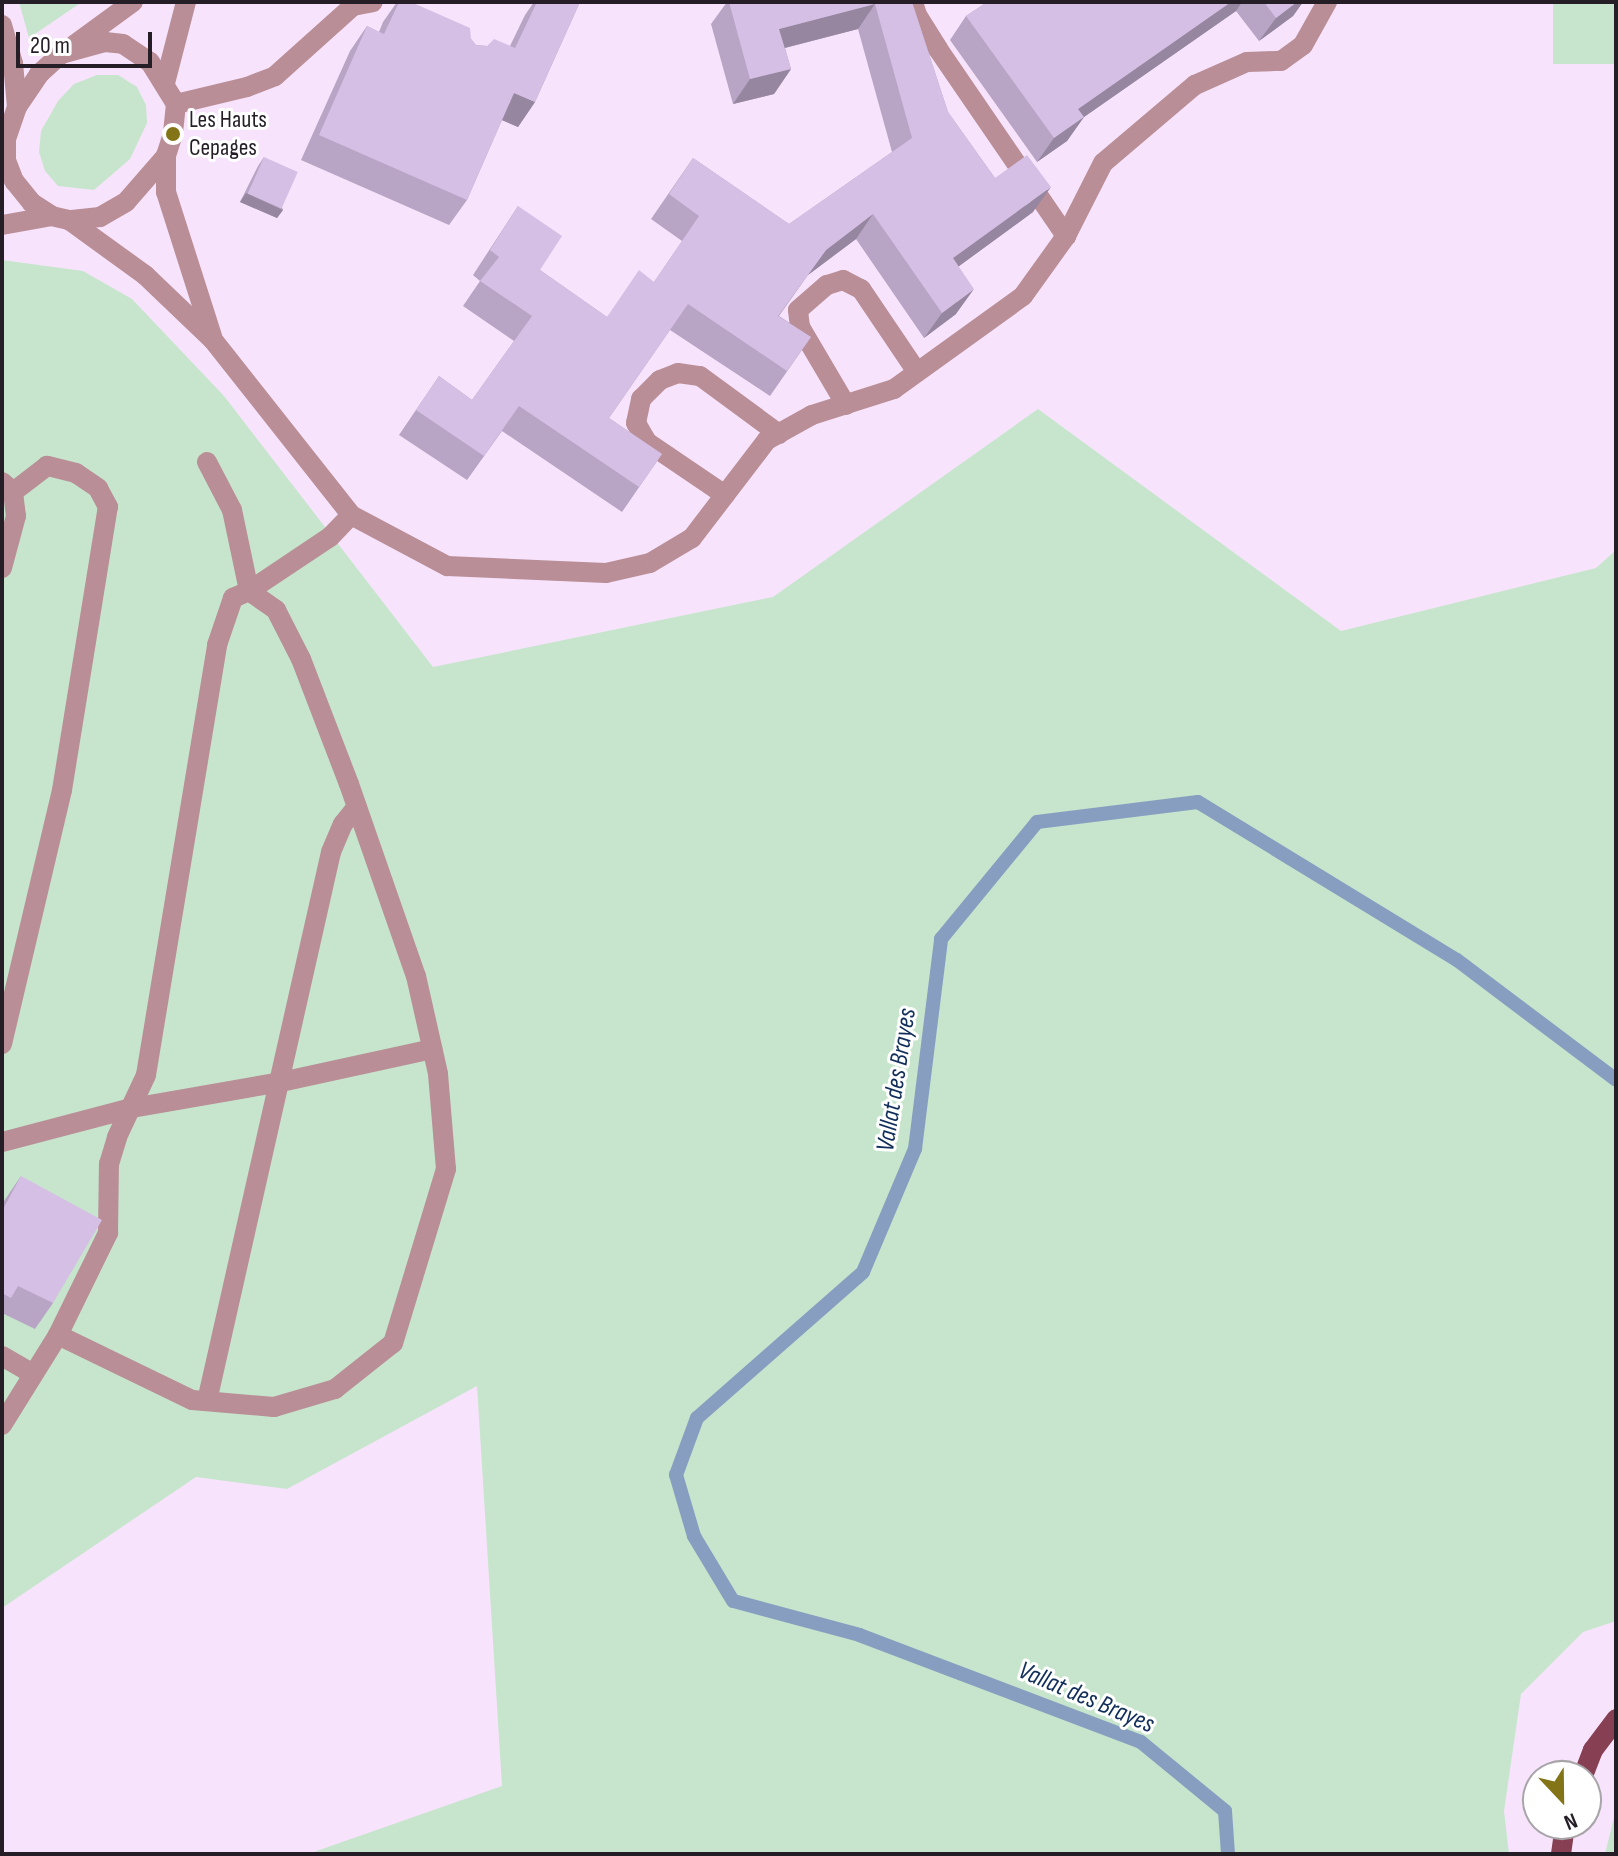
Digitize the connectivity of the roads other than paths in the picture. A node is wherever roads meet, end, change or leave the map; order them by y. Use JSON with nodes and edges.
{"nodes":[{"id":1,"x":133,"y":2,"type":"edge"},
{"id":2,"x":186,"y":2,"type":"edge"},
{"id":3,"x":913,"y":2,"type":"edge"},
{"id":4,"x":1326,"y":3,"type":"edge"},
{"id":5,"x":378,"y":4,"type":"edge"},
{"id":6,"x":2,"y":25,"type":"edge"},
{"id":7,"x":61,"y":54,"type":"junction"},
{"id":8,"x":165,"y":83,"type":"junction"},
{"id":9,"x":176,"y":104,"type":"junction"},
{"id":10,"x":17,"y":107,"type":"junction"},
{"id":11,"x":166,"y":156,"type":"junction"},
{"id":12,"x":4,"y":161,"type":"edge"},
{"id":13,"x":60,"y":218,"type":"junction"},
{"id":14,"x":2,"y":225,"type":"edge"},
{"id":15,"x":1066,"y":236,"type":"junction"},
{"id":16,"x":213,"y":340,"type":"junction"},
{"id":17,"x":917,"y":372,"type":"junction"},
{"id":18,"x":846,"y":405,"type":"junction"},
{"id":19,"x":779,"y":434,"type":"junction"},
{"id":20,"x":207,"y":462,"type":"dead end"},
{"id":21,"x":7,"y":487,"type":"edge"},
{"id":22,"x":725,"y":495,"type":"junction"},
{"id":23,"x":351,"y":515,"type":"junction"},
{"id":24,"x":2,"y":568,"type":"edge"},
{"id":25,"x":249,"y":591,"type":"junction"},
{"id":26,"x":357,"y":807,"type":"junction"},
{"id":27,"x":2,"y":1044,"type":"edge"},
{"id":28,"x":432,"y":1049,"type":"junction"},
{"id":29,"x":281,"y":1082,"type":"junction"},
{"id":30,"x":132,"y":1108,"type":"junction"},
{"id":31,"x":2,"y":1142,"type":"edge"},
{"id":32,"x":58,"y":1335,"type":"junction"},
{"id":33,"x":2,"y":1356,"type":"edge"},
{"id":34,"x":32,"y":1373,"type":"junction"},
{"id":35,"x":207,"y":1401,"type":"junction"},
{"id":36,"x":2,"y":1425,"type":"edge"},
{"id":37,"x":1616,"y":1719,"type":"edge"},
{"id":38,"x":1589,"y":1760,"type":"edge"}],
"edges":[{"from":1,"to":7,"type":"street"},
{"from":2,"to":8,"type":"street"},
{"from":3,"to":15,"type":"street"},
{"from":4,"to":15,"type":"street"},
{"from":5,"to":9,"type":"street"},
{"from":6,"to":10,"type":"street"},
{"from":7,"to":8,"type":"street"},
{"from":7,"to":10,"type":"street"},
{"from":8,"to":9,"type":"street"},
{"from":9,"to":11,"type":"street"},
{"from":10,"to":12,"type":"street"},
{"from":11,"to":13,"type":"street"},
{"from":11,"to":16,"type":"street"},
{"from":12,"to":13,"type":"street"},
{"from":13,"to":14,"type":"street"},
{"from":13,"to":16,"type":"street"},
{"from":15,"to":17,"type":"street"},
{"from":16,"to":23,"type":"street"},
{"from":17,"to":18,"type":"street"},
{"from":17,"to":18,"type":"street"},
{"from":18,"to":19,"type":"street"},
{"from":19,"to":22,"type":"street"},
{"from":19,"to":22,"type":"street"},
{"from":20,"to":25,"type":"street"},
{"from":21,"to":24,"type":"street"},
{"from":21,"to":27,"type":"street"},
{"from":22,"to":23,"type":"street"},
{"from":23,"to":25,"type":"street"},
{"from":25,"to":26,"type":"street"},
{"from":25,"to":30,"type":"street"},
{"from":26,"to":28,"type":"street"},
{"from":26,"to":29,"type":"street"},
{"from":28,"to":29,"type":"street"},
{"from":28,"to":35,"type":"street"},
{"from":29,"to":30,"type":"street"},
{"from":29,"to":35,"type":"street"},
{"from":30,"to":31,"type":"street"},
{"from":30,"to":32,"type":"street"},
{"from":32,"to":34,"type":"street"},
{"from":32,"to":35,"type":"street"},
{"from":33,"to":34,"type":"street"},
{"from":34,"to":36,"type":"street"},
{"from":37,"to":38,"type":"main road"}]}
